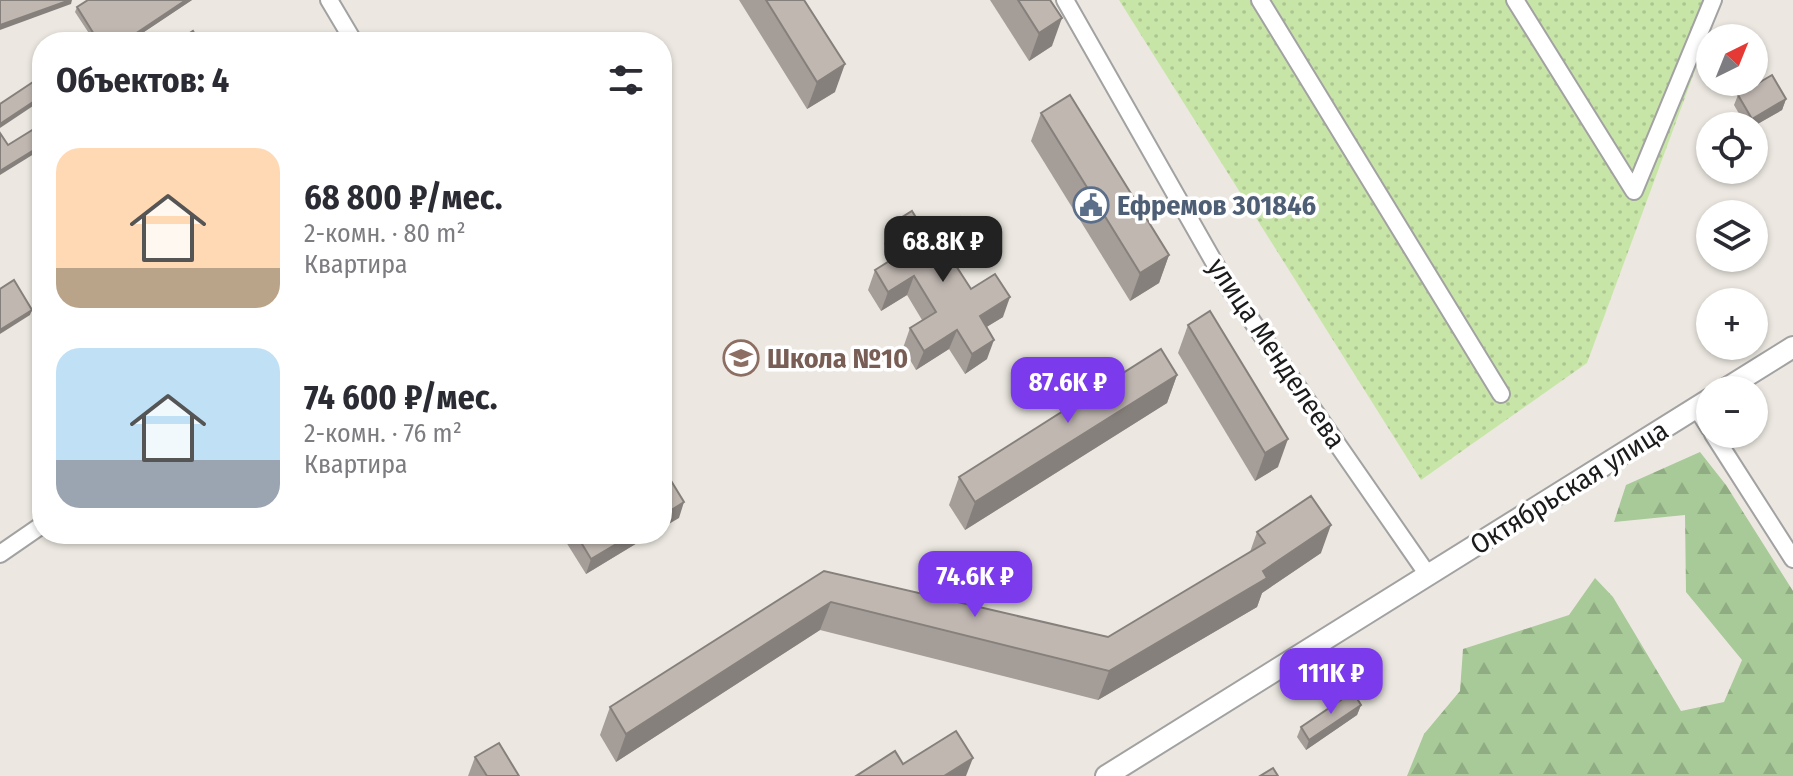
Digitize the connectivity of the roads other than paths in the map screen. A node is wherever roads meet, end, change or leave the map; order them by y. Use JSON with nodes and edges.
{"nodes":[{"id":1,"x":329,"y":0,"type":"edge"},
{"id":2,"x":1065,"y":0,"type":"edge"},
{"id":3,"x":1260,"y":0,"type":"edge"},
{"id":4,"x":1515,"y":0,"type":"edge"},
{"id":5,"x":1713,"y":0,"type":"edge"},
{"id":6,"x":348,"y":32,"type":"edge"},
{"id":7,"x":1793,"y":347,"type":"edge"},
{"id":8,"x":1746,"y":376,"type":"edge"},
{"id":9,"x":1501,"y":394,"type":"dead end"},
{"id":10,"x":1696,"y":407,"type":"edge"},
{"id":11,"x":1722,"y":448,"type":"edge"},
{"id":12,"x":32,"y":532,"type":"edge"},
{"id":13,"x":0,"y":554,"type":"edge"},
{"id":14,"x":1793,"y":559,"type":"edge"},
{"id":15,"x":1428,"y":575,"type":"junction"},
{"id":16,"x":1106,"y":776,"type":"edge"}],
"edges":[{"from":1,"to":6,"type":"street"},
{"from":2,"to":15,"type":"street","name":"улица Менделеева"},
{"from":3,"to":9,"type":"street"},
{"from":4,"to":5,"type":"street"},
{"from":7,"to":8,"type":"street"},
{"from":10,"to":15,"type":"street","name":"Октябрьская улица"},
{"from":11,"to":14,"type":"street"},
{"from":12,"to":13,"type":"street"},
{"from":15,"to":16,"type":"street","name":"Октябрьская улица"}]}
